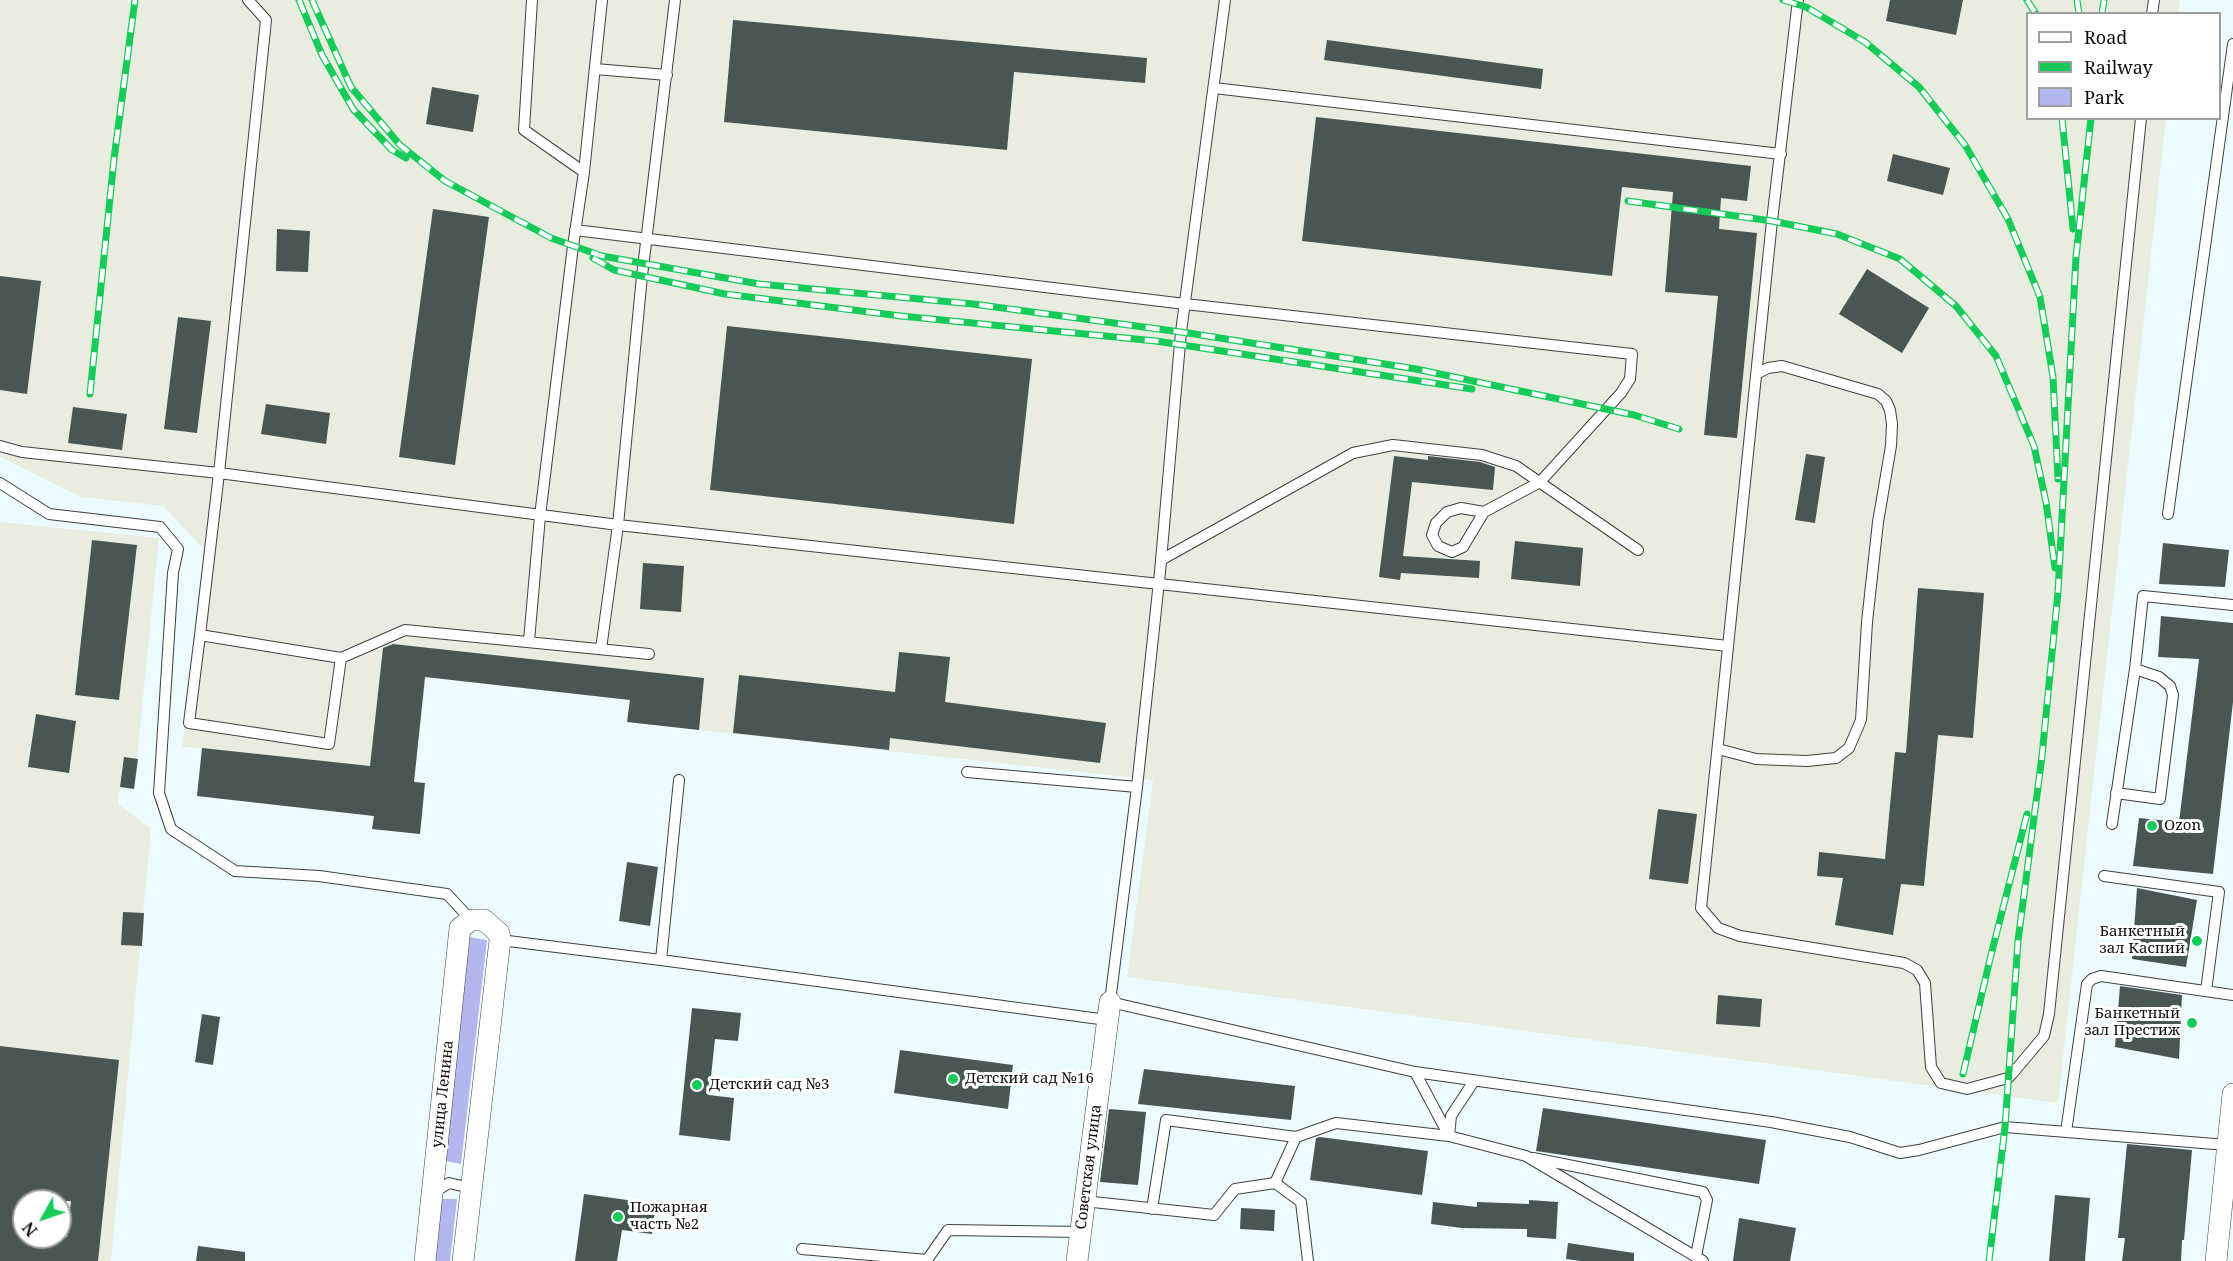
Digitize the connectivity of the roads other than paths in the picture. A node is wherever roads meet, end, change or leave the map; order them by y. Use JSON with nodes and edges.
{"nodes":[{"id":1,"x":248,"y":0,"type":"edge"},
{"id":2,"x":532,"y":0,"type":"edge"},
{"id":3,"x":602,"y":0,"type":"edge"},
{"id":4,"x":675,"y":0,"type":"edge"},
{"id":5,"x":1225,"y":0,"type":"edge"},
{"id":6,"x":1798,"y":0,"type":"edge"},
{"id":7,"x":2233,"y":44,"type":"edge"},
{"id":8,"x":595,"y":69,"type":"junction"},
{"id":9,"x":667,"y":75,"type":"junction"},
{"id":10,"x":1214,"y":88,"type":"junction"},
{"id":11,"x":2141,"y":120,"type":"edge"},
{"id":12,"x":1780,"y":154,"type":"junction"},
{"id":13,"x":584,"y":172,"type":"junction"},
{"id":14,"x":575,"y":230,"type":"junction"},
{"id":15,"x":647,"y":239,"type":"junction"},
{"id":16,"x":1185,"y":304,"type":"junction"},
{"id":17,"x":1756,"y":375,"type":"junction"},
{"id":18,"x":0,"y":446,"type":"edge"},
{"id":19,"x":219,"y":473,"type":"junction"},
{"id":20,"x":1540,"y":482,"type":"junction"},
{"id":21,"x":0,"y":483,"type":"edge"},
{"id":22,"x":1485,"y":512,"type":"junction"},
{"id":23,"x":2168,"y":514,"type":"dead end"},
{"id":24,"x":540,"y":516,"type":"junction"},
{"id":25,"x":618,"y":525,"type":"junction"},
{"id":26,"x":1638,"y":550,"type":"dead end"},
{"id":27,"x":1161,"y":560,"type":"junction"},
{"id":28,"x":1158,"y":585,"type":"junction"},
{"id":29,"x":2233,"y":605,"type":"edge"},
{"id":30,"x":200,"y":635,"type":"junction"},
{"id":31,"x":529,"y":641,"type":"junction"},
{"id":32,"x":1728,"y":646,"type":"junction"},
{"id":33,"x":601,"y":649,"type":"junction"},
{"id":34,"x":649,"y":654,"type":"dead end"},
{"id":35,"x":340,"y":658,"type":"junction"},
{"id":36,"x":2135,"y":669,"type":"junction"},
{"id":37,"x":1718,"y":749,"type":"junction"},
{"id":38,"x":967,"y":772,"type":"dead end"},
{"id":39,"x":679,"y":780,"type":"dead end"},
{"id":40,"x":1137,"y":787,"type":"junction"},
{"id":41,"x":2116,"y":793,"type":"junction"},
{"id":42,"x":2112,"y":824,"type":"dead end"},
{"id":43,"x":2104,"y":876,"type":"dead end"},
{"id":44,"x":466,"y":924,"type":"junction"},
{"id":45,"x":500,"y":940,"type":"junction"},
{"id":46,"x":661,"y":960,"type":"junction"},
{"id":47,"x":2206,"y":991,"type":"junction"},
{"id":48,"x":2233,"y":995,"type":"edge"},
{"id":49,"x":1108,"y":1011,"type":"junction"},
{"id":50,"x":1416,"y":1072,"type":"junction"},
{"id":51,"x":1474,"y":1081,"type":"junction"},
{"id":52,"x":2233,"y":1094,"type":"edge"},
{"id":53,"x":2066,"y":1132,"type":"junction"},
{"id":54,"x":1449,"y":1136,"type":"junction"},
{"id":55,"x":1296,"y":1137,"type":"junction"},
{"id":56,"x":2227,"y":1145,"type":"junction"},
{"id":57,"x":1526,"y":1156,"type":"junction"},
{"id":58,"x":1275,"y":1183,"type":"junction"},
{"id":59,"x":433,"y":1193,"type":"junction"},
{"id":60,"x":471,"y":1196,"type":"junction"},
{"id":61,"x":1084,"y":1201,"type":"junction"},
{"id":62,"x":1152,"y":1209,"type":"junction"},
{"id":63,"x":1081,"y":1232,"type":"junction"},
{"id":64,"x":802,"y":1249,"type":"dead end"},
{"id":65,"x":1700,"y":1259,"type":"edge"},
{"id":66,"x":425,"y":1261,"type":"edge"},
{"id":67,"x":463,"y":1261,"type":"edge"},
{"id":68,"x":1077,"y":1261,"type":"edge"},
{"id":69,"x":1308,"y":1261,"type":"edge"},
{"id":70,"x":2216,"y":1261,"type":"edge"}],
"edges":[{"from":1,"to":19,"type":"lane"},
{"from":2,"to":13,"type":"lane"},
{"from":3,"to":8,"type":"lane"},
{"from":4,"to":9,"type":"lane"},
{"from":5,"to":10,"type":"lane"},
{"from":6,"to":12,"type":"lane"},
{"from":7,"to":23,"type":"lane"},
{"from":8,"to":9,"type":"lane"},
{"from":8,"to":13,"type":"lane"},
{"from":9,"to":15,"type":"lane"},
{"from":10,"to":12,"type":"lane"},
{"from":10,"to":16,"type":"lane"},
{"from":11,"to":37,"type":"lane"},
{"from":12,"to":17,"type":"lane"},
{"from":13,"to":14,"type":"lane"},
{"from":14,"to":15,"type":"lane"},
{"from":14,"to":24,"type":"lane"},
{"from":15,"to":16,"type":"lane"},
{"from":15,"to":25,"type":"lane"},
{"from":16,"to":20,"type":"lane"},
{"from":16,"to":27,"type":"lane"},
{"from":17,"to":32,"type":"lane"},
{"from":17,"to":37,"type":"lane"},
{"from":18,"to":19,"type":"lane"},
{"from":19,"to":24,"type":"lane"},
{"from":19,"to":30,"type":"lane"},
{"from":20,"to":22,"type":"lane"},
{"from":20,"to":26,"type":"lane"},
{"from":20,"to":27,"type":"lane"},
{"from":21,"to":44,"type":"lane"},
{"from":22,"to":22,"type":"lane"},
{"from":24,"to":25,"type":"lane"},
{"from":24,"to":31,"type":"lane"},
{"from":25,"to":28,"type":"lane"},
{"from":25,"to":33,"type":"lane"},
{"from":27,"to":28,"type":"lane"},
{"from":28,"to":32,"type":"lane"},
{"from":28,"to":40,"type":"lane"},
{"from":29,"to":36,"type":"lane"},
{"from":30,"to":35,"type":"lane"},
{"from":30,"to":35,"type":"lane"},
{"from":31,"to":33,"type":"lane"},
{"from":31,"to":35,"type":"lane"},
{"from":32,"to":37,"type":"lane"},
{"from":33,"to":34,"type":"lane"},
{"from":36,"to":41,"type":"lane"},
{"from":36,"to":41,"type":"lane"},
{"from":38,"to":40,"type":"lane"},
{"from":39,"to":46,"type":"lane"},
{"from":40,"to":49,"type":"lane"},
{"from":41,"to":42,"type":"lane"},
{"from":43,"to":47,"type":"lane"},
{"from":44,"to":45,"type":"street"},
{"from":44,"to":59,"type":"street","name":"улица Ленина"},
{"from":45,"to":46,"type":"lane"},
{"from":45,"to":60,"type":"street"},
{"from":46,"to":49,"type":"lane"},
{"from":47,"to":48,"type":"lane"},
{"from":47,"to":53,"type":"lane"},
{"from":49,"to":50,"type":"lane"},
{"from":49,"to":61,"type":"street","name":"Советская улица"},
{"from":50,"to":51,"type":"lane"},
{"from":50,"to":54,"type":"lane"},
{"from":51,"to":53,"type":"lane"},
{"from":51,"to":54,"type":"lane"},
{"from":52,"to":56,"type":"street"},
{"from":53,"to":56,"type":"lane"},
{"from":54,"to":55,"type":"lane"},
{"from":54,"to":57,"type":"lane"},
{"from":55,"to":58,"type":"lane"},
{"from":55,"to":62,"type":"lane"},
{"from":56,"to":70,"type":"street"},
{"from":57,"to":65,"type":"lane"},
{"from":57,"to":65,"type":"lane"},
{"from":58,"to":62,"type":"lane"},
{"from":58,"to":69,"type":"lane"},
{"from":59,"to":60,"type":"lane"},
{"from":59,"to":66,"type":"street","name":"улица Ленина"},
{"from":60,"to":67,"type":"street"},
{"from":61,"to":62,"type":"lane"},
{"from":61,"to":63,"type":"street","name":"Советская улица"},
{"from":63,"to":64,"type":"lane"},
{"from":63,"to":68,"type":"street","name":"Советская улица"}]}
